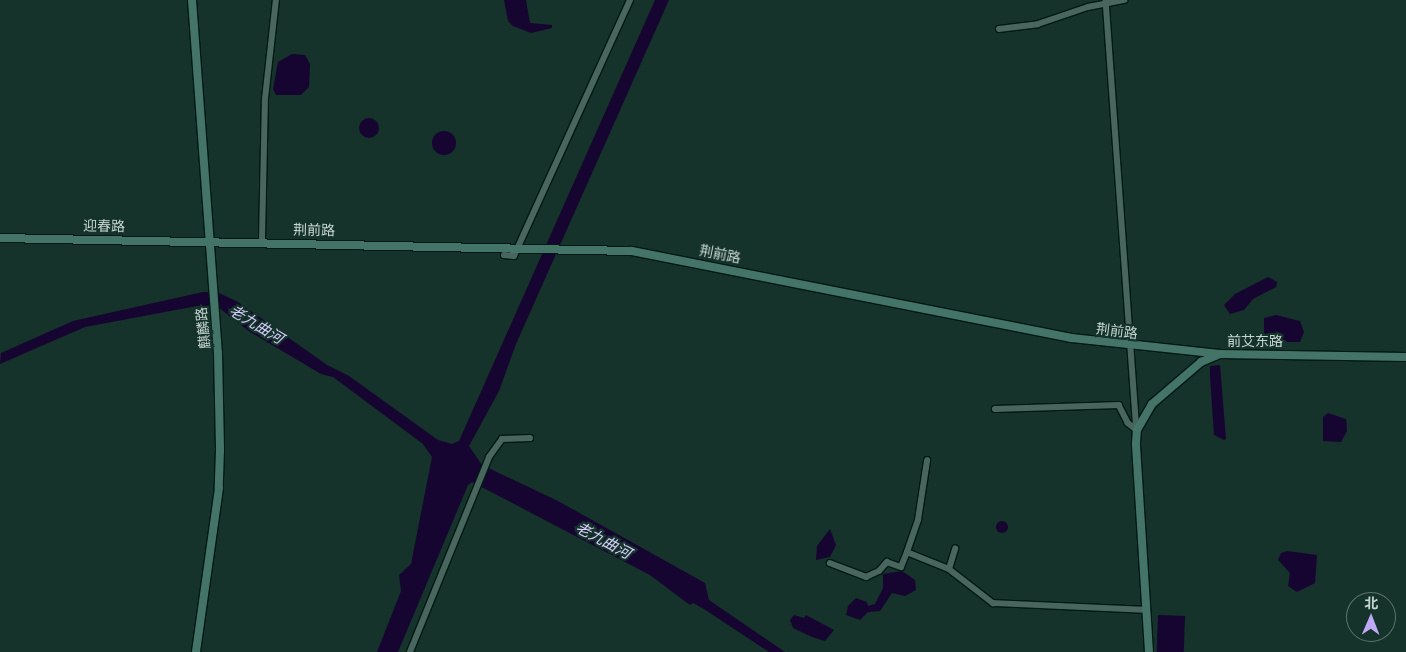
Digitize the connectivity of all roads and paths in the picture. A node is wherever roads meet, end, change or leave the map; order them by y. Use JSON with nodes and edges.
{"nodes":[{"id":1,"x":192,"y":0,"type":"edge"},
{"id":2,"x":276,"y":0,"type":"edge"},
{"id":3,"x":630,"y":0,"type":"edge"},
{"id":4,"x":1124,"y":0,"type":"edge"},
{"id":5,"x":1106,"y":2,"type":"edge"},
{"id":6,"x":999,"y":29,"type":"dead end"},
{"id":7,"x":0,"y":238,"type":"edge"},
{"id":8,"x":262,"y":239,"type":"dead end"},
{"id":9,"x":208,"y":240,"type":"junction"},
{"id":10,"x":518,"y":248,"type":"junction"},
{"id":11,"x":504,"y":255,"type":"dead end"},
{"id":12,"x":1130,"y":345,"type":"junction"},
{"id":13,"x":1220,"y":354,"type":"junction"},
{"id":14,"x":1406,"y":356,"type":"edge"},
{"id":15,"x":995,"y":409,"type":"dead end"},
{"id":16,"x":1137,"y":430,"type":"junction"},
{"id":17,"x":530,"y":438,"type":"dead end"},
{"id":18,"x":927,"y":461,"type":"dead end"},
{"id":19,"x":955,"y":549,"type":"dead end"},
{"id":20,"x":908,"y":552,"type":"junction"},
{"id":21,"x":830,"y":563,"type":"dead end"},
{"id":22,"x":949,"y":568,"type":"junction"},
{"id":23,"x":1146,"y":610,"type":"junction"},
{"id":24,"x":196,"y":652,"type":"edge"},
{"id":25,"x":410,"y":652,"type":"edge"},
{"id":26,"x":1149,"y":652,"type":"edge"}],
"edges":[{"from":1,"to":9,"type":"street","name":"麒麟路"},
{"from":2,"to":8,"type":"street"},
{"from":3,"to":10,"type":"street"},
{"from":4,"to":5,"type":"street"},
{"from":5,"to":6,"type":"street"},
{"from":5,"to":12,"type":"street"},
{"from":7,"to":9,"type":"street","name":"迎春路"},
{"from":9,"to":10,"type":"street","name":"荆前路"},
{"from":9,"to":24,"type":"street","name":"麒麟路"},
{"from":10,"to":11,"type":"street"},
{"from":10,"to":12,"type":"street","name":"荆前路"},
{"from":12,"to":13,"type":"street","name":"荆前路"},
{"from":12,"to":16,"type":"street"},
{"from":13,"to":14,"type":"street","name":"前艾东路"},
{"from":13,"to":16,"type":"street","name":"前艾东路"},
{"from":15,"to":16,"type":"street"},
{"from":16,"to":23,"type":"street"},
{"from":17,"to":25,"type":"street"},
{"from":18,"to":20,"type":"street"},
{"from":19,"to":22,"type":"street"},
{"from":20,"to":21,"type":"street"},
{"from":20,"to":22,"type":"street"},
{"from":22,"to":23,"type":"street"},
{"from":23,"to":26,"type":"street"}]}
